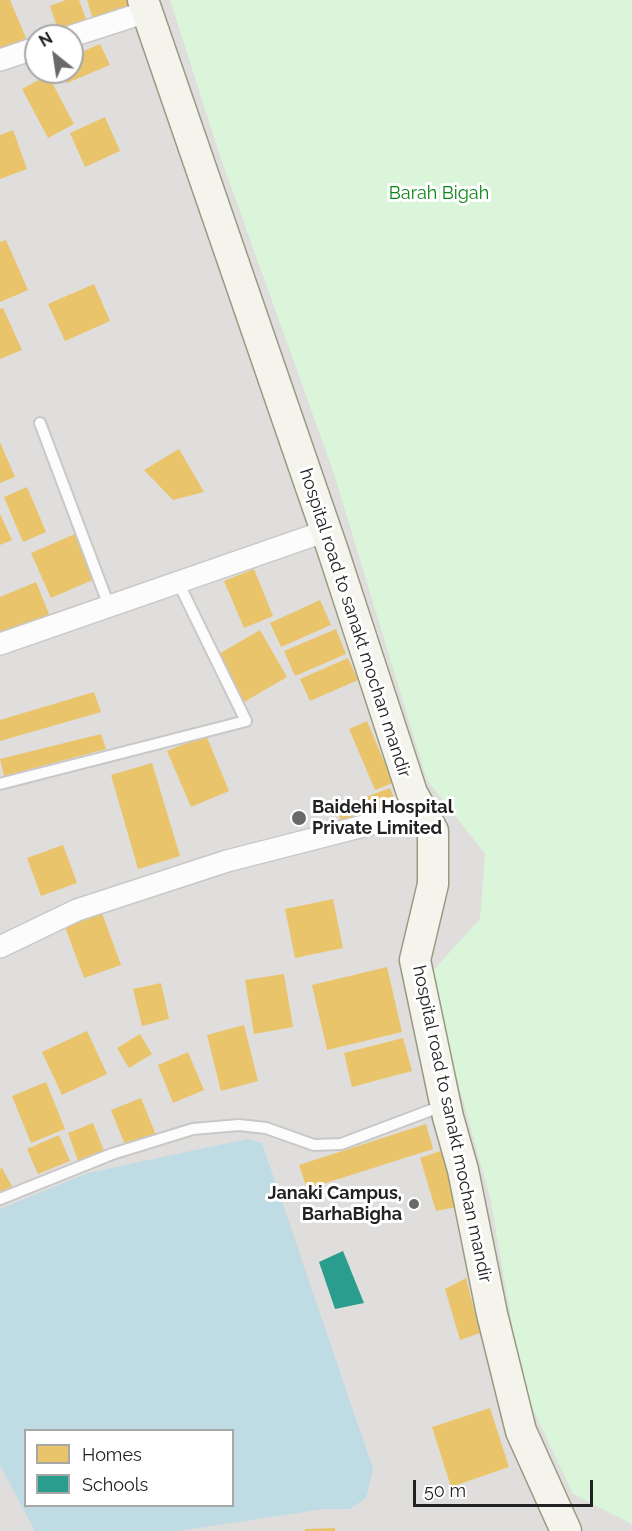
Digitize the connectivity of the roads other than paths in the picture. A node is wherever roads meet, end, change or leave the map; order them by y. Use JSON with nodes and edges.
{"nodes":[{"id":1,"x":145,"y":6,"type":"edge"},
{"id":2,"x":84,"y":31,"type":"edge"},
{"id":3,"x":24,"y":52,"type":"edge"},
{"id":4,"x":0,"y":60,"type":"edge"},
{"id":5,"x":40,"y":423,"type":"dead end"},
{"id":6,"x":326,"y":531,"type":"junction"},
{"id":7,"x":178,"y":582,"type":"junction"},
{"id":8,"x":109,"y":606,"type":"junction"},
{"id":9,"x":0,"y":644,"type":"edge"},
{"id":10,"x":0,"y":784,"type":"edge"},
{"id":11,"x":422,"y":811,"type":"junction"},
{"id":12,"x":0,"y":948,"type":"edge"},
{"id":13,"x":446,"y":1105,"type":"junction"},
{"id":14,"x":0,"y":1199,"type":"edge"},
{"id":15,"x":566,"y":1531,"type":"edge"}],
"edges":[{"from":1,"to":2,"type":"street"},
{"from":1,"to":6,"type":"street","name":"hospital road to sanakt mochan mandir"},
{"from":3,"to":4,"type":"street"},
{"from":5,"to":8,"type":"lane"},
{"from":6,"to":7,"type":"street"},
{"from":6,"to":11,"type":"street","name":"hospital road to sanakt mochan mandir"},
{"from":7,"to":8,"type":"street"},
{"from":7,"to":10,"type":"lane"},
{"from":8,"to":9,"type":"street"},
{"from":11,"to":12,"type":"street"},
{"from":11,"to":13,"type":"street","name":"hospital road to sanakt mochan mandir"},
{"from":13,"to":14,"type":"lane"},
{"from":13,"to":15,"type":"street","name":"hospital road to sanakt mochan mandir"}]}
